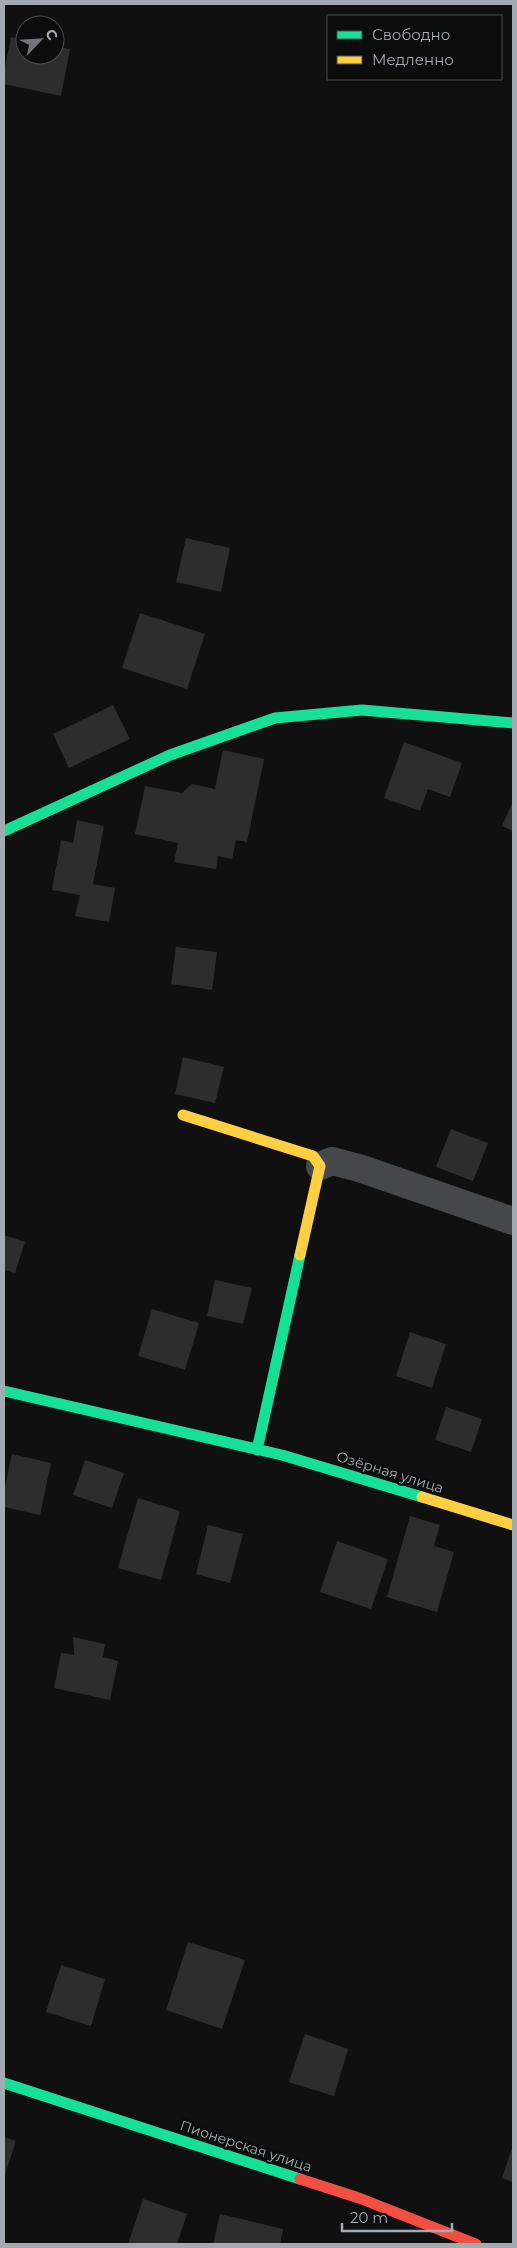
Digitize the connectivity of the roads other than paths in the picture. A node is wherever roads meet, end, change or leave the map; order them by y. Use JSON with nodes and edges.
{"nodes":[{"id":1,"x":513,"y":723,"type":"edge"},
{"id":2,"x":4,"y":831,"type":"edge"},
{"id":3,"x":183,"y":1114,"type":"dead end"},
{"id":4,"x":320,"y":1166,"type":"junction"},
{"id":5,"x":513,"y":1221,"type":"edge"},
{"id":6,"x":4,"y":1391,"type":"edge"},
{"id":7,"x":257,"y":1450,"type":"junction"},
{"id":8,"x":513,"y":1525,"type":"edge"},
{"id":9,"x":4,"y":2083,"type":"edge"},
{"id":10,"x":476,"y":2244,"type":"edge"}],
"edges":[{"from":1,"to":2,"type":"street"},
{"from":3,"to":4,"type":"street"},
{"from":4,"to":5,"type":"street"},
{"from":4,"to":7,"type":"street"},
{"from":6,"to":7,"type":"street","name":"Озёрная улица"},
{"from":7,"to":8,"type":"street","name":"Озёрная улица"},
{"from":9,"to":10,"type":"street","name":"Пионерская улица"}]}
